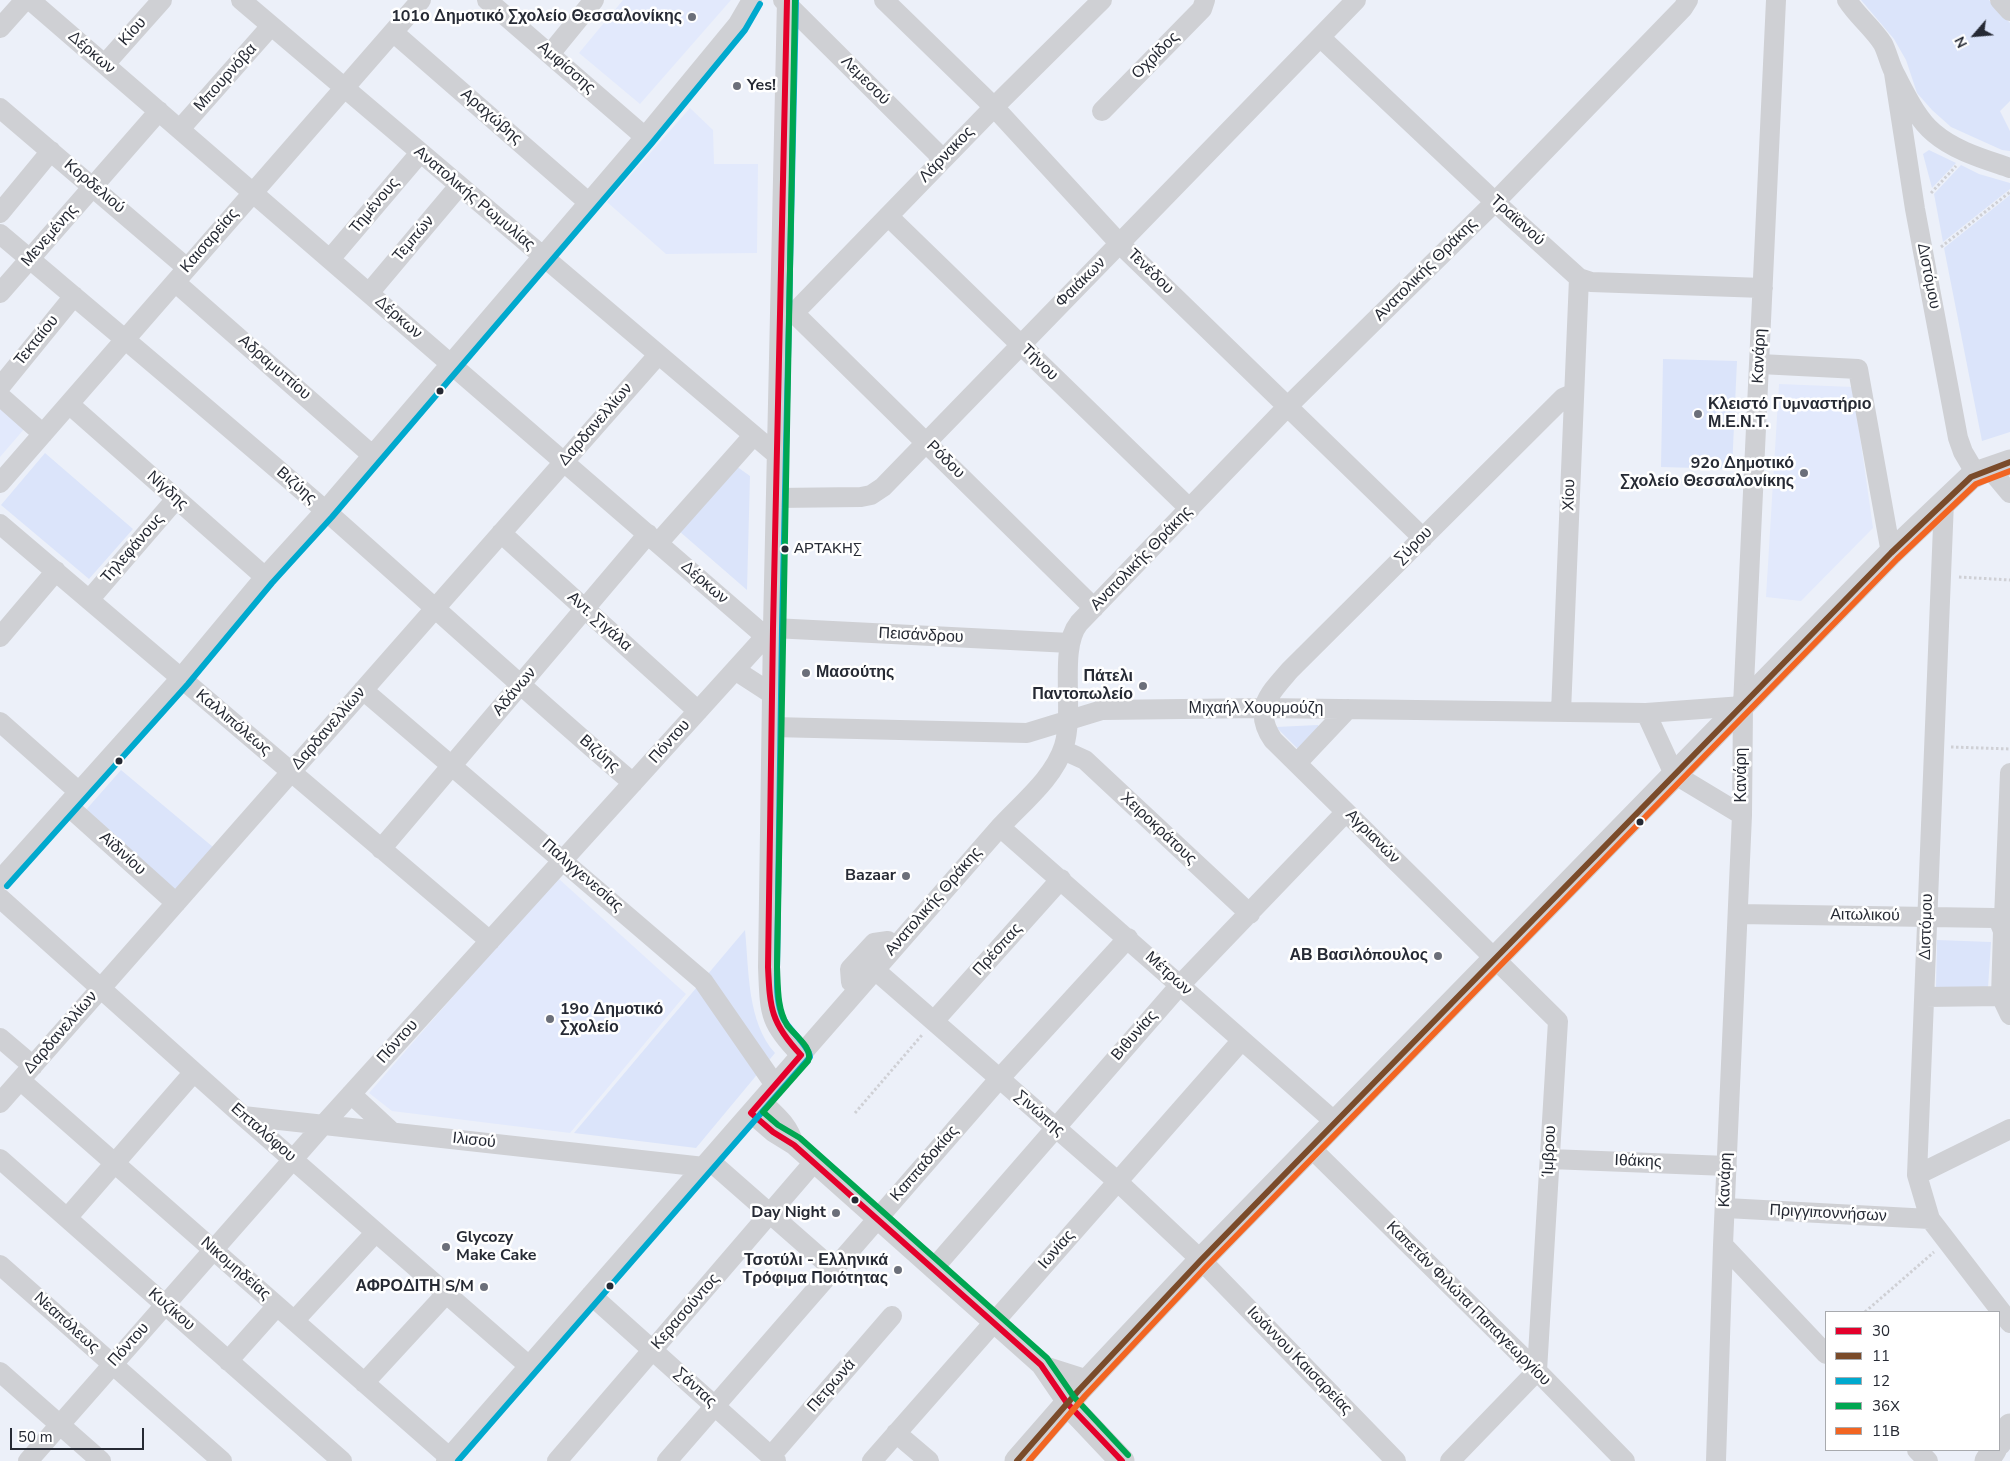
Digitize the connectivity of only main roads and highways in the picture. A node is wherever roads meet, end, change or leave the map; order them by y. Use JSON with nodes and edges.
{"nodes":[{"id":1,"x":1992,"y":468,"type":"edge"},
{"id":2,"x":1067,"y":1403,"type":"junction"},
{"id":3,"x":2010,"y":1426,"type":"edge"},
{"id":4,"x":2000,"y":1441,"type":"edge"},
{"id":5,"x":2010,"y":1449,"type":"edge"},
{"id":6,"x":1018,"y":1461,"type":"edge"},
{"id":7,"x":1122,"y":1461,"type":"edge"},
{"id":8,"x":2002,"y":1461,"type":"edge"}],
"edges":[{"from":1,"to":2,"type":"main road"},
{"from":2,"to":6,"type":"main road"},
{"from":2,"to":7,"type":"main road"},
{"from":3,"to":4,"type":"main road"},
{"from":5,"to":8,"type":"main road"}]}
